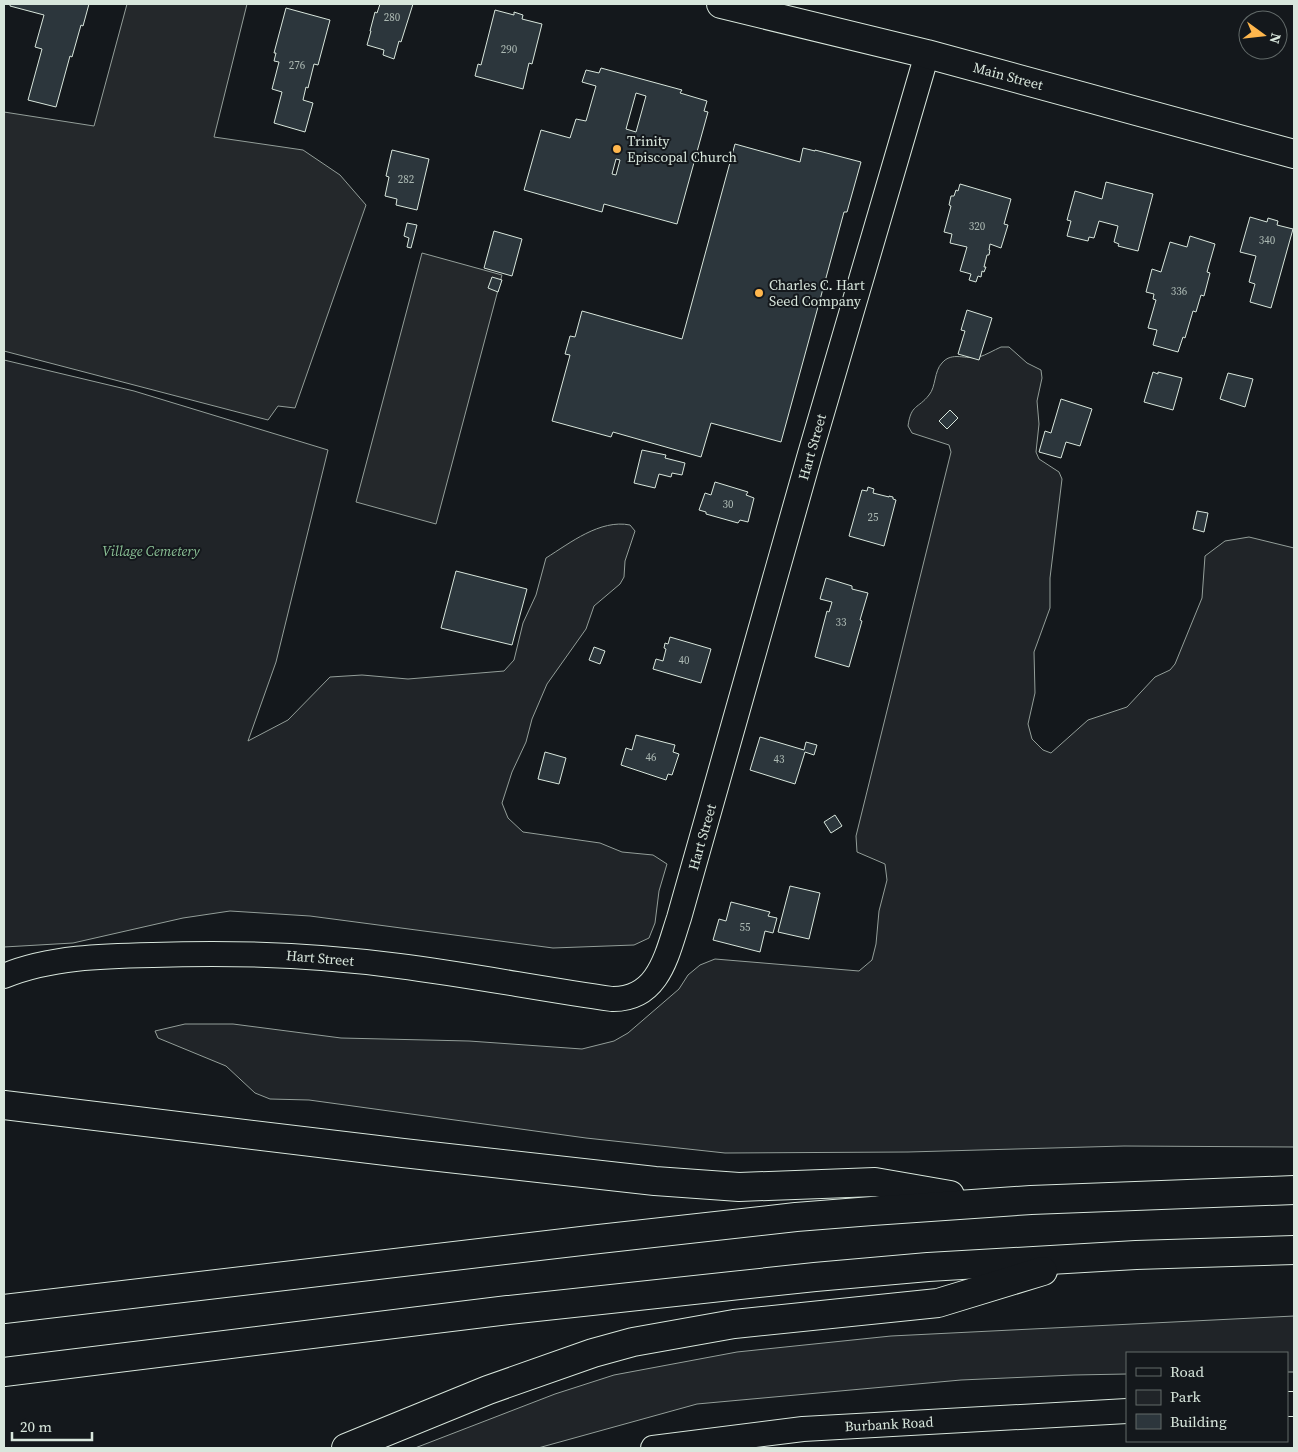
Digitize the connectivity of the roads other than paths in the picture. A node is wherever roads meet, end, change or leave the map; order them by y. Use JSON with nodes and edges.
{"nodes":[{"id":1,"x":721,"y":4,"type":"edge"},
{"id":2,"x":927,"y":54,"type":"junction"},
{"id":3,"x":1294,"y":154,"type":"edge"},
{"id":4,"x":4,"y":976,"type":"edge"},
{"id":5,"x":4,"y":1105,"type":"edge"},
{"id":6,"x":1294,"y":1190,"type":"edge"},
{"id":7,"x":991,"y":1203,"type":"junction"},
{"id":8,"x":1294,"y":1250,"type":"edge"},
{"id":9,"x":1086,"y":1258,"type":"junction"},
{"id":10,"x":4,"y":1308,"type":"edge"},
{"id":11,"x":4,"y":1372,"type":"edge"},
{"id":12,"x":1126,"y":1410,"type":"edge"},
{"id":13,"x":346,"y":1448,"type":"edge"},
{"id":14,"x":653,"y":1448,"type":"edge"}],
"edges":[{"from":1,"to":2,"type":"main road","name":"Main Street"},
{"from":2,"to":3,"type":"main road","name":"Main Street"},
{"from":2,"to":4,"type":"street","name":"Hart Street"},
{"from":5,"to":7,"type":"main road"},
{"from":6,"to":7,"type":"main road"},
{"from":7,"to":10,"type":"main road"},
{"from":8,"to":9,"type":"main road"},
{"from":9,"to":11,"type":"main road"},
{"from":9,"to":13,"type":"main road"},
{"from":12,"to":14,"type":"street","name":"Burbank Road"}]}
